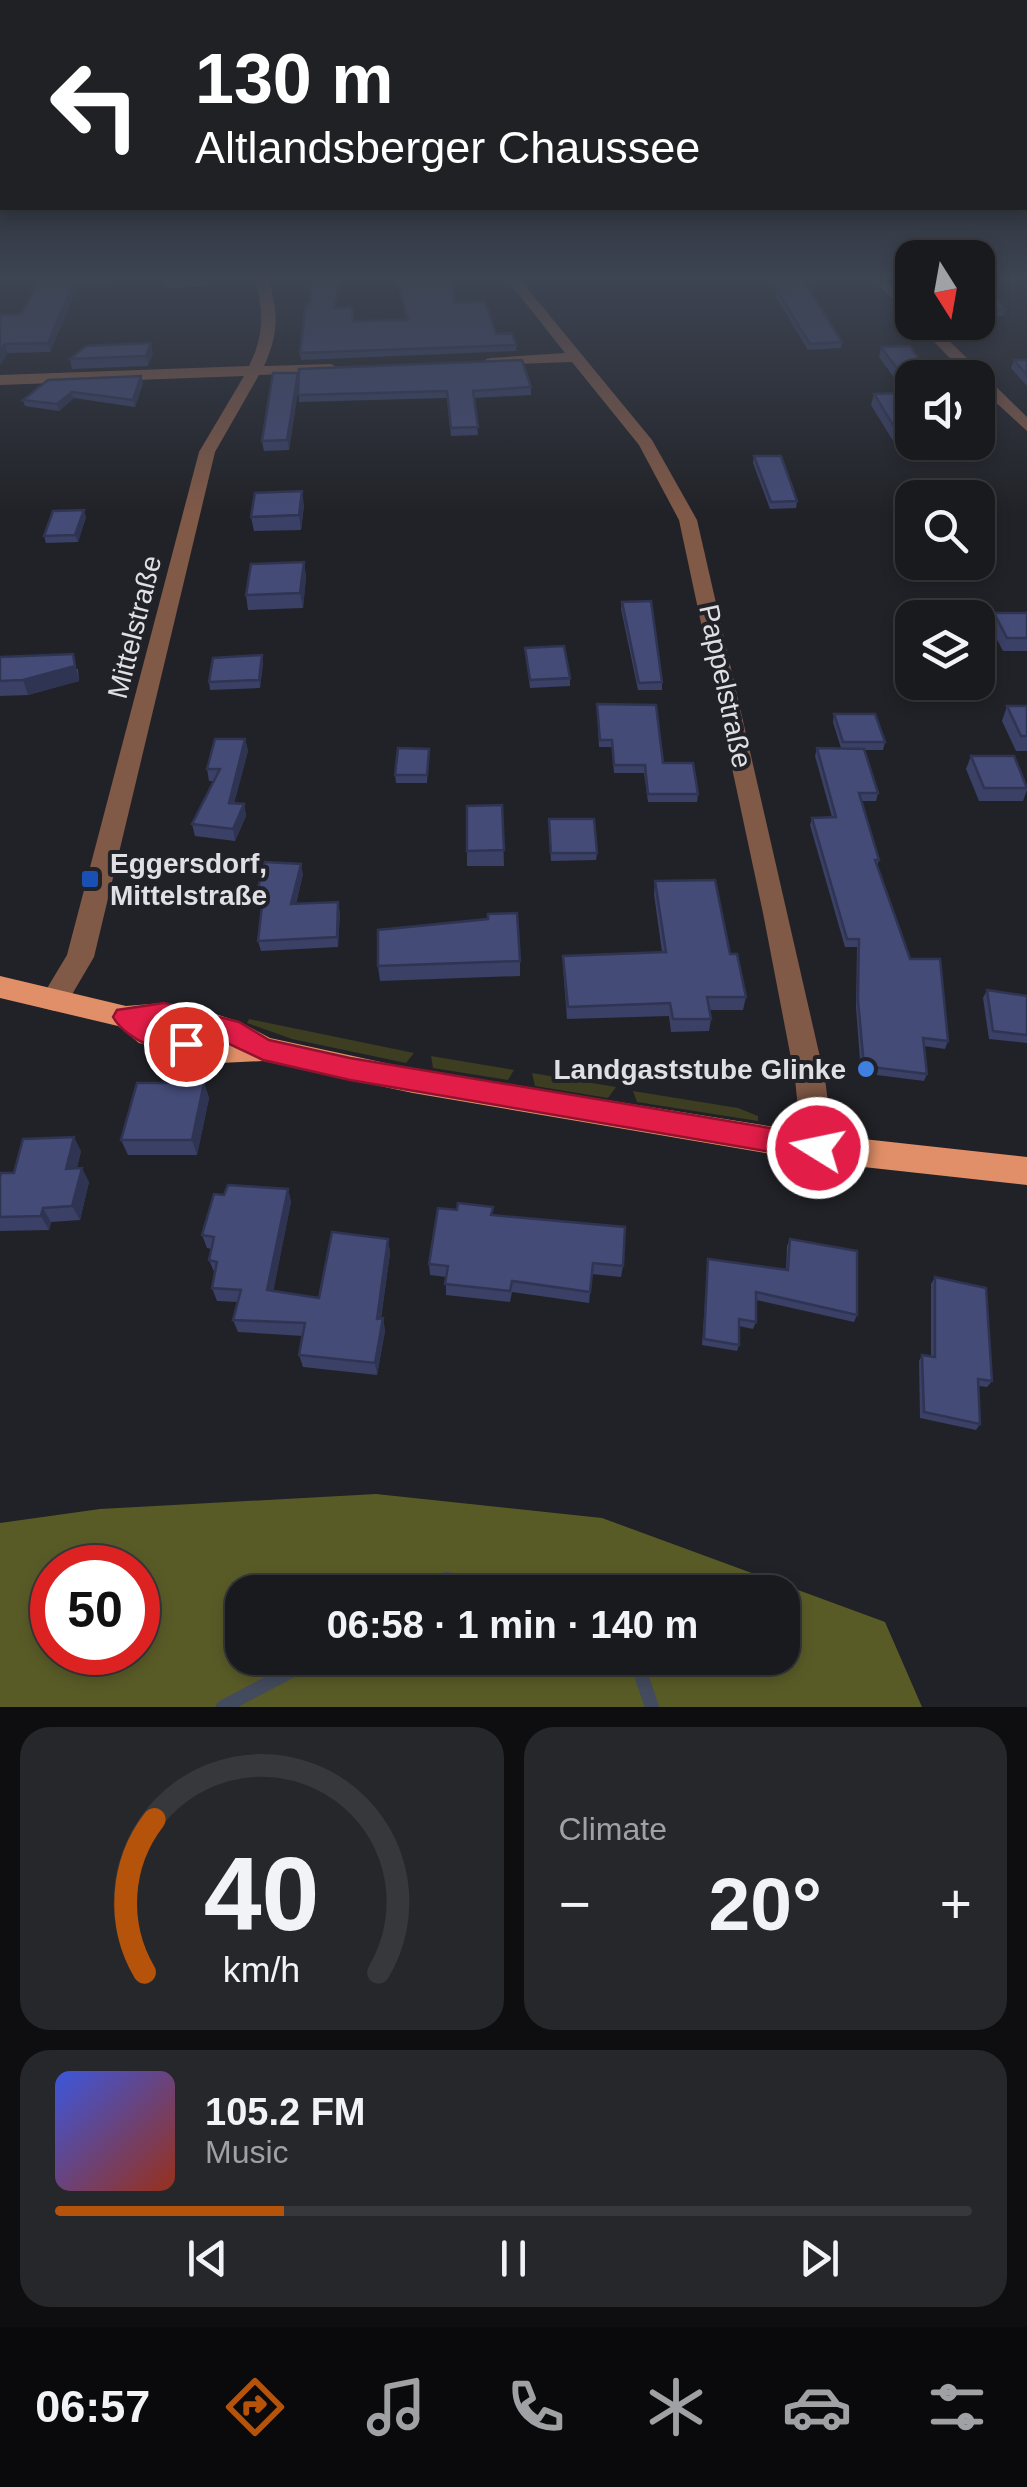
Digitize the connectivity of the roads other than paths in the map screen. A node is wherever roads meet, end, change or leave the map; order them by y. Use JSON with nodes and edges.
{"nodes":[{"id":1,"x":263,"y":357,"type":"edge"},
{"id":2,"x":957,"y":357,"type":"edge"},
{"id":3,"x":576,"y":358,"type":"joint"},
{"id":4,"x":472,"y":362,"type":"edge"},
{"id":5,"x":351,"y":368,"type":"edge"},
{"id":6,"x":254,"y":372,"type":"junction"},
{"id":7,"x":0,"y":380,"type":"edge"},
{"id":8,"x":1027,"y":426,"type":"edge"},
{"id":9,"x":0,"y":987,"type":"edge"},
{"id":10,"x":54,"y":1000,"type":"junction"},
{"id":11,"x":818,"y":1148,"type":"junction"},
{"id":12,"x":1027,"y":1172,"type":"edge"}],
"edges":[{"from":1,"to":6,"type":"street","name":"Mittelstraße"},
{"from":2,"to":8,"type":"street"},
{"from":3,"to":4,"type":"street"},
{"from":3,"to":11,"type":"street","name":"Pappelstraße"},
{"from":5,"to":6,"type":"street"},
{"from":6,"to":7,"type":"street"},
{"from":6,"to":10,"type":"street","name":"Mittelstraße"},
{"from":9,"to":10,"type":"main road"},
{"from":10,"to":11,"type":"main road"},
{"from":11,"to":12,"type":"main road"}]}
